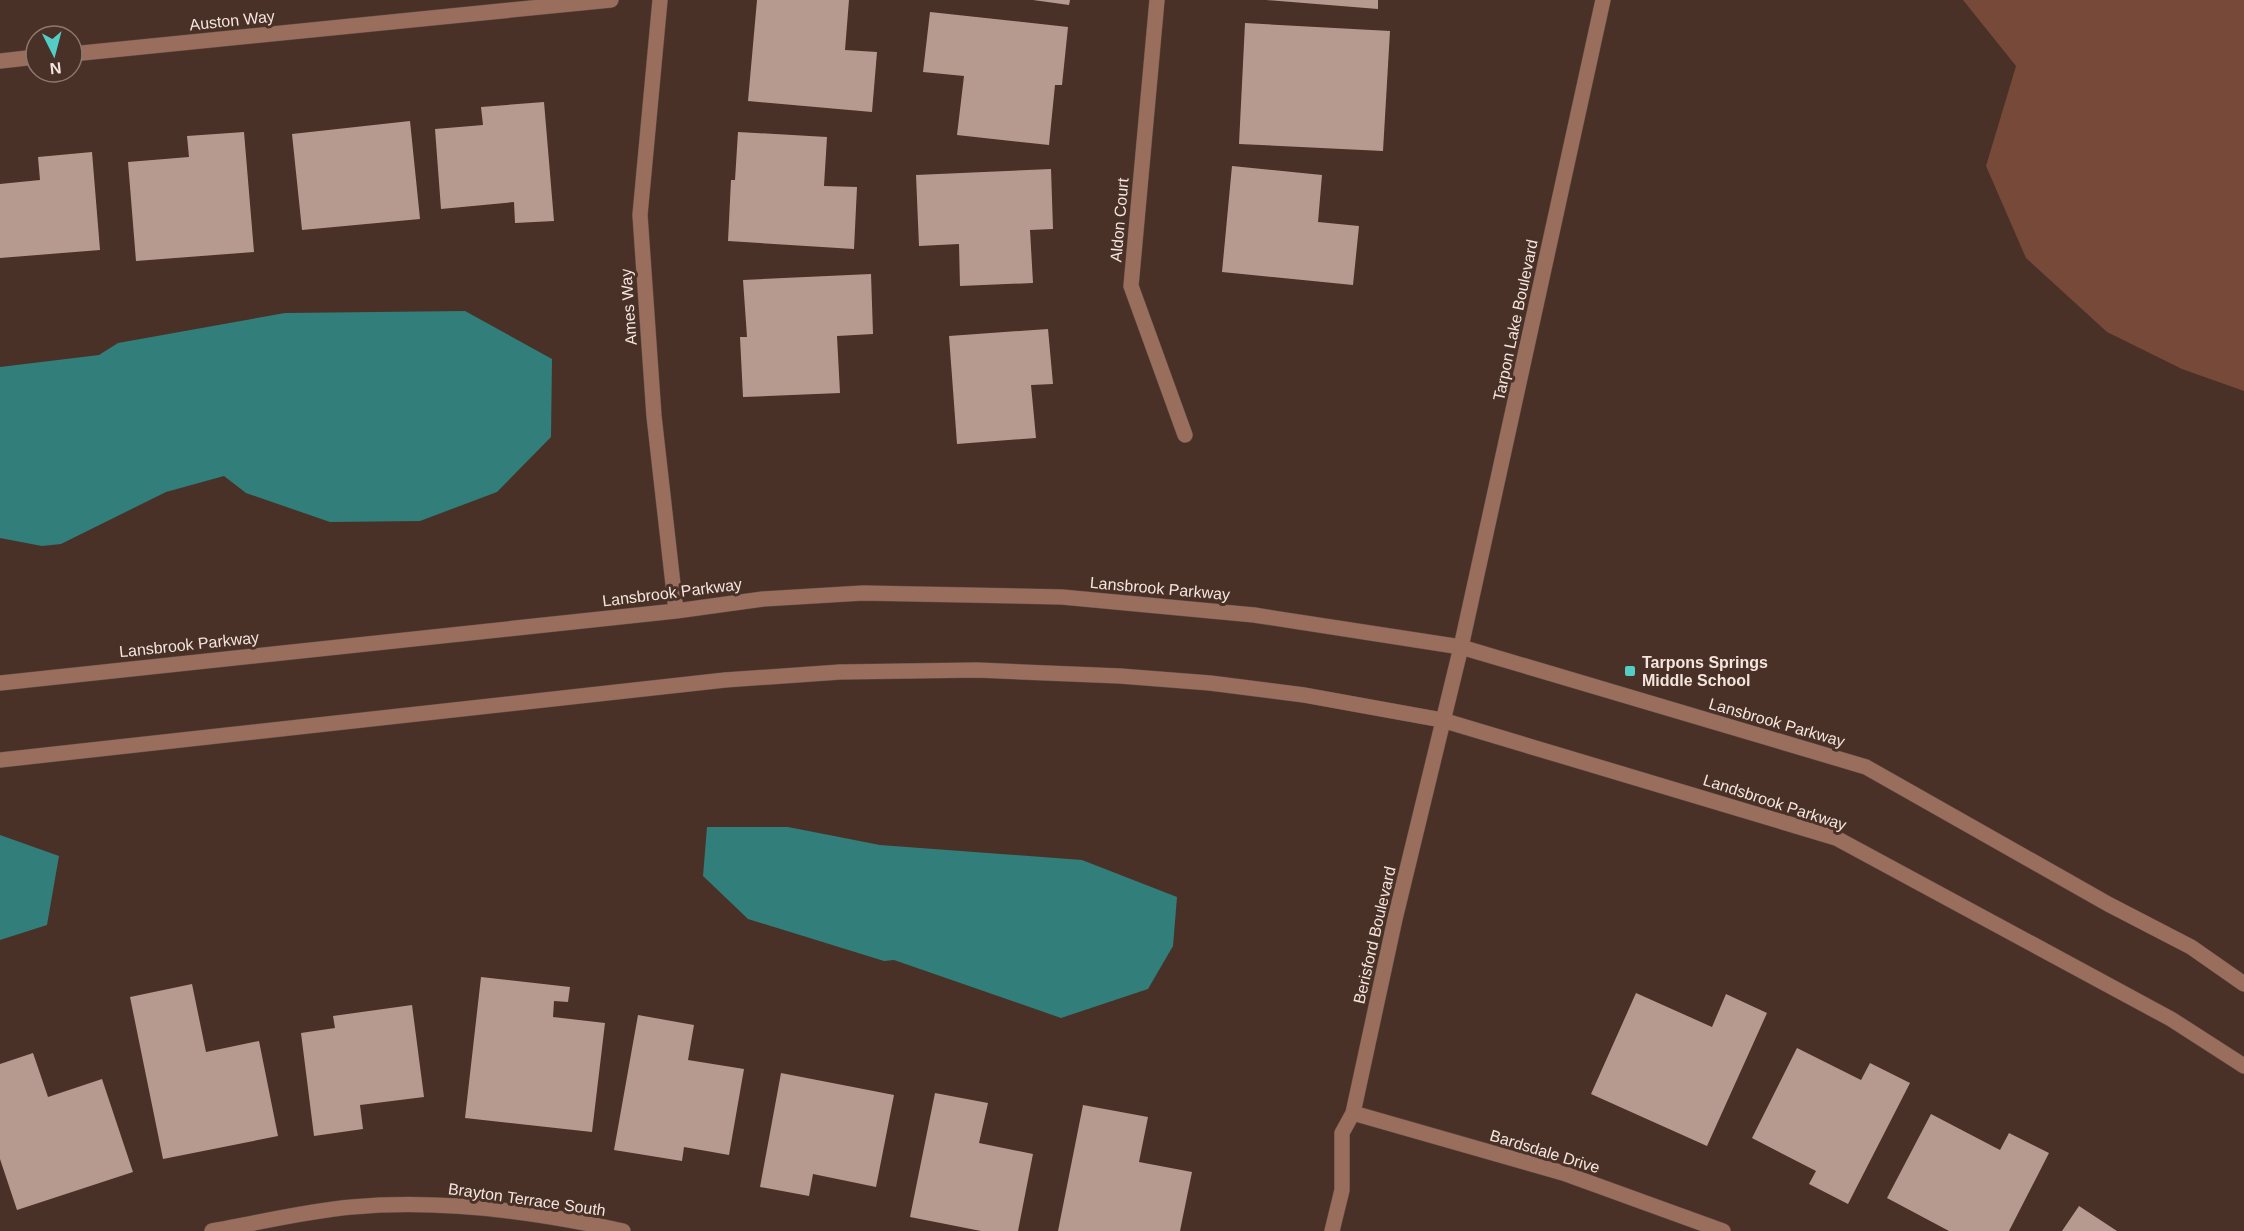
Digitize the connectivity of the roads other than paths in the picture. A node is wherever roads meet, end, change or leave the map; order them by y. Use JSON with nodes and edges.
{"nodes":[{"id":1,"x":611,"y":0,"type":"edge"},
{"id":2,"x":660,"y":0,"type":"edge"},
{"id":3,"x":1157,"y":0,"type":"edge"},
{"id":4,"x":1603,"y":0,"type":"edge"},
{"id":5,"x":84,"y":53,"type":"edge"},
{"id":6,"x":24,"y":58,"type":"edge"},
{"id":7,"x":0,"y":61,"type":"edge"},
{"id":8,"x":1185,"y":435,"type":"dead end"},
{"id":9,"x":676,"y":611,"type":"junction"},
{"id":10,"x":1461,"y":647,"type":"junction"},
{"id":11,"x":0,"y":682,"type":"edge"},
{"id":12,"x":1442,"y":720,"type":"junction"},
{"id":13,"x":0,"y":760,"type":"edge"},
{"id":14,"x":2244,"y":984,"type":"edge"},
{"id":15,"x":2244,"y":1066,"type":"edge"},
{"id":16,"x":1353,"y":1113,"type":"junction"},
{"id":17,"x":212,"y":1231,"type":"edge"},
{"id":18,"x":622,"y":1231,"type":"edge"},
{"id":19,"x":1332,"y":1231,"type":"edge"},
{"id":20,"x":1723,"y":1231,"type":"edge"}],
"edges":[{"from":1,"to":5,"type":"street","name":"Auston Way"},
{"from":2,"to":9,"type":"street","name":"Ames Way"},
{"from":3,"to":8,"type":"street","name":"Aldon Court"},
{"from":4,"to":10,"type":"street","name":"Tarpon Lake Boulevard"},
{"from":6,"to":7,"type":"street"},
{"from":9,"to":10,"type":"street","name":"Lansbrook Parkway"},
{"from":9,"to":11,"type":"street","name":"Lansbrook Parkway"},
{"from":10,"to":12,"type":"street","name":"Berisford Boulevard"},
{"from":10,"to":14,"type":"street","name":"Lansbrook Parkway"},
{"from":12,"to":13,"type":"street"},
{"from":12,"to":15,"type":"street","name":"Landsbrook Parkway"},
{"from":12,"to":16,"type":"street","name":"Berisford Boulevard"},
{"from":16,"to":19,"type":"street","name":"Berisford Boulevard"},
{"from":16,"to":20,"type":"street","name":"Bardsdale Drive"},
{"from":17,"to":18,"type":"street","name":"Brayton Terrace South"}]}
